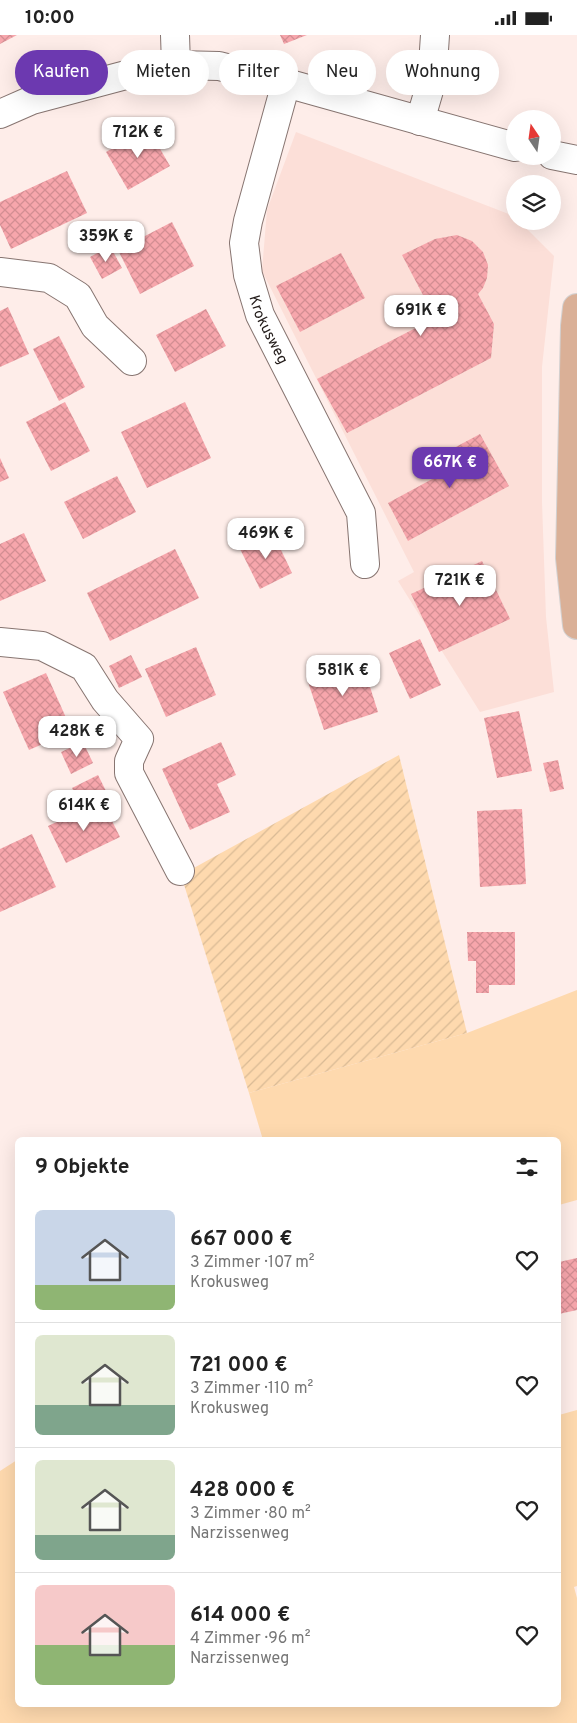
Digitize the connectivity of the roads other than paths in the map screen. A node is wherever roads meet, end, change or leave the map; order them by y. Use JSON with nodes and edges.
{"nodes":[{"id":1,"x":175,"y":35,"type":"edge"},
{"id":2,"x":436,"y":35,"type":"edge"},
{"id":3,"x":176,"y":50,"type":"edge"},
{"id":4,"x":118,"y":77,"type":"edge"},
{"id":5,"x":298,"y":86,"type":"edge"},
{"id":6,"x":283,"y":95,"type":"edge"},
{"id":7,"x":0,"y":114,"type":"edge"},
{"id":8,"x":420,"y":121,"type":"junction"},
{"id":9,"x":506,"y":145,"type":"edge"},
{"id":10,"x":561,"y":157,"type":"edge"},
{"id":11,"x":577,"y":160,"type":"edge"},
{"id":12,"x":0,"y":272,"type":"edge"},
{"id":13,"x":577,"y":308,"type":"edge"},
{"id":14,"x":132,"y":361,"type":"dead end"},
{"id":15,"x":574,"y":487,"type":"edge"},
{"id":16,"x":365,"y":564,"type":"dead end"},
{"id":17,"x":577,"y":625,"type":"edge"},
{"id":18,"x":0,"y":642,"type":"edge"},
{"id":19,"x":180,"y":871,"type":"dead end"}],
"edges":[{"from":1,"to":3,"type":"street"},
{"from":2,"to":8,"type":"street"},
{"from":4,"to":7,"type":"street"},
{"from":5,"to":8,"type":"street"},
{"from":6,"to":16,"type":"street","name":"Krokusweg"},
{"from":8,"to":9,"type":"street"},
{"from":10,"to":11,"type":"street"},
{"from":12,"to":14,"type":"street"},
{"from":13,"to":15,"type":"main road"},
{"from":15,"to":17,"type":"main road"},
{"from":18,"to":19,"type":"street"}]}
